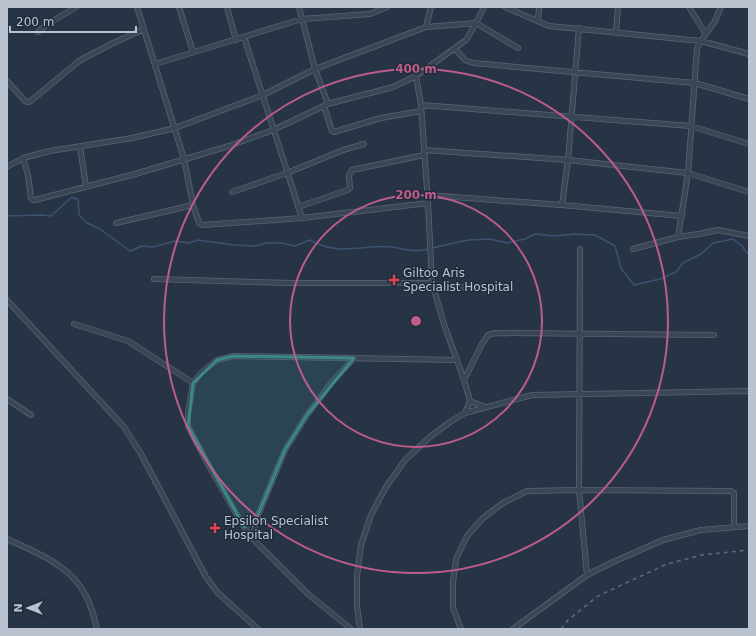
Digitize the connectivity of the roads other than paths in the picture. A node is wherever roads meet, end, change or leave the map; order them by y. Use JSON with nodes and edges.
{"nodes":[{"id":1,"x":76,"y":7,"type":"edge"},
{"id":2,"x":136,"y":7,"type":"edge"},
{"id":3,"x":179,"y":7,"type":"edge"},
{"id":4,"x":227,"y":7,"type":"edge"},
{"id":5,"x":299,"y":7,"type":"edge"},
{"id":6,"x":387,"y":7,"type":"edge"},
{"id":7,"x":431,"y":7,"type":"edge"},
{"id":8,"x":484,"y":7,"type":"edge"},
{"id":9,"x":505,"y":7,"type":"edge"},
{"id":10,"x":538,"y":7,"type":"edge"},
{"id":11,"x":618,"y":7,"type":"edge"},
{"id":12,"x":689,"y":7,"type":"edge"},
{"id":13,"x":720,"y":7,"type":"edge"},
{"id":14,"x":302,"y":19,"type":"junction"},
{"id":15,"x":538,"y":20,"type":"junction"},
{"id":16,"x":476,"y":23,"type":"junction"},
{"id":17,"x":426,"y":27,"type":"junction"},
{"id":18,"x":579,"y":28,"type":"junction"},
{"id":19,"x":144,"y":29,"type":"junction"},
{"id":20,"x":38,"y":32,"type":"dead end"},
{"id":21,"x":616,"y":32,"type":"junction"},
{"id":22,"x":706,"y":34,"type":"junction"},
{"id":23,"x":244,"y":37,"type":"junction"},
{"id":24,"x":236,"y":40,"type":"junction"},
{"id":25,"x":701,"y":41,"type":"junction"},
{"id":26,"x":518,"y":48,"type":"dead end"},
{"id":27,"x":749,"y":48,"type":"edge"},
{"id":28,"x":455,"y":49,"type":"junction"},
{"id":29,"x":193,"y":52,"type":"junction"},
{"id":30,"x":742,"y":52,"type":"junction"},
{"id":31,"x":749,"y":54,"type":"edge"},
{"id":32,"x":155,"y":64,"type":"junction"},
{"id":33,"x":315,"y":69,"type":"junction"},
{"id":34,"x":575,"y":72,"type":"junction"},
{"id":35,"x":416,"y":76,"type":"junction"},
{"id":36,"x":7,"y":81,"type":"edge"},
{"id":37,"x":695,"y":83,"type":"junction"},
{"id":38,"x":263,"y":95,"type":"junction"},
{"id":39,"x":749,"y":99,"type":"edge"},
{"id":40,"x":326,"y":105,"type":"junction"},
{"id":41,"x":421,"y":105,"type":"junction"},
{"id":42,"x":421,"y":111,"type":"junction"},
{"id":43,"x":572,"y":116,"type":"junction"},
{"id":44,"x":691,"y":126,"type":"junction"},
{"id":45,"x":175,"y":128,"type":"junction"},
{"id":46,"x":273,"y":130,"type":"junction"},
{"id":47,"x":364,"y":144,"type":"dead end"},
{"id":48,"x":749,"y":144,"type":"edge"},
{"id":49,"x":80,"y":147,"type":"junction"},
{"id":50,"x":424,"y":153,"type":"junction"},
{"id":51,"x":23,"y":158,"type":"junction"},
{"id":52,"x":184,"y":158,"type":"junction"},
{"id":53,"x":568,"y":160,"type":"junction"},
{"id":54,"x":7,"y":167,"type":"edge"},
{"id":55,"x":688,"y":172,"type":"junction"},
{"id":56,"x":288,"y":173,"type":"junction"},
{"id":57,"x":86,"y":187,"type":"junction"},
{"id":58,"x":232,"y":192,"type":"dead end"},
{"id":59,"x":749,"y":192,"type":"edge"},
{"id":60,"x":427,"y":195,"type":"junction"},
{"id":61,"x":428,"y":203,"type":"junction"},
{"id":62,"x":194,"y":205,"type":"junction"},
{"id":63,"x":562,"y":205,"type":"junction"},
{"id":64,"x":298,"y":207,"type":"junction"},
{"id":65,"x":682,"y":216,"type":"junction"},
{"id":66,"x":302,"y":218,"type":"junction"},
{"id":67,"x":116,"y":223,"type":"dead end"},
{"id":68,"x":749,"y":236,"type":"edge"},
{"id":69,"x":678,"y":237,"type":"junction"},
{"id":70,"x":580,"y":249,"type":"dead end"},
{"id":71,"x":633,"y":249,"type":"dead end"},
{"id":72,"x":154,"y":279,"type":"dead end"},
{"id":73,"x":433,"y":285,"type":"junction"},
{"id":74,"x":486,"y":287,"type":"dead end"},
{"id":75,"x":7,"y":300,"type":"edge"},
{"id":76,"x":74,"y":324,"type":"dead end"},
{"id":77,"x":581,"y":333,"type":"junction"},
{"id":78,"x":714,"y":335,"type":"dead end"},
{"id":79,"x":354,"y":358,"type":"junction"},
{"id":80,"x":456,"y":360,"type":"junction"},
{"id":81,"x":472,"y":364,"type":"junction"},
{"id":82,"x":460,"y":370,"type":"junction"},
{"id":83,"x":464,"y":380,"type":"junction"},
{"id":84,"x":193,"y":383,"type":"junction"},
{"id":85,"x":749,"y":391,"type":"edge"},
{"id":86,"x":579,"y":393,"type":"junction"},
{"id":87,"x":7,"y":399,"type":"edge"},
{"id":88,"x":470,"y":400,"type":"junction"},
{"id":89,"x":485,"y":407,"type":"junction"},
{"id":90,"x":464,"y":413,"type":"junction"},
{"id":91,"x":31,"y":415,"type":"dead end"},
{"id":92,"x":579,"y":490,"type":"junction"},
{"id":93,"x":256,"y":520,"type":"junction"},
{"id":94,"x":734,"y":526,"type":"junction"},
{"id":95,"x":749,"y":526,"type":"edge"},
{"id":96,"x":244,"y":527,"type":"junction"},
{"id":97,"x":7,"y":539,"type":"edge"},
{"id":98,"x":253,"y":540,"type":"junction"},
{"id":99,"x":587,"y":576,"type":"junction"},
{"id":100,"x":97,"y":629,"type":"edge"},
{"id":101,"x":258,"y":629,"type":"edge"},
{"id":102,"x":351,"y":629,"type":"edge"},
{"id":103,"x":360,"y":629,"type":"edge"},
{"id":104,"x":460,"y":629,"type":"edge"},
{"id":105,"x":513,"y":629,"type":"edge"}],
"edges":[{"from":1,"to":20,"type":"street"},
{"from":2,"to":19,"type":"street"},
{"from":3,"to":29,"type":"street"},
{"from":4,"to":24,"type":"street"},
{"from":5,"to":14,"type":"street"},
{"from":6,"to":14,"type":"street"},
{"from":7,"to":17,"type":"street"},
{"from":8,"to":16,"type":"street"},
{"from":9,"to":15,"type":"street"},
{"from":10,"to":15,"type":"street"},
{"from":11,"to":21,"type":"street"},
{"from":12,"to":22,"type":"street"},
{"from":13,"to":22,"type":"street"},
{"from":14,"to":23,"type":"street"},
{"from":14,"to":33,"type":"street"},
{"from":15,"to":18,"type":"street"},
{"from":16,"to":17,"type":"street"},
{"from":16,"to":26,"type":"street"},
{"from":16,"to":28,"type":"street"},
{"from":17,"to":33,"type":"street"},
{"from":18,"to":21,"type":"street"},
{"from":18,"to":34,"type":"street"},
{"from":19,"to":32,"type":"street"},
{"from":19,"to":36,"type":"street"},
{"from":21,"to":25,"type":"street"},
{"from":22,"to":25,"type":"street"},
{"from":23,"to":24,"type":"street"},
{"from":23,"to":38,"type":"street"},
{"from":24,"to":29,"type":"street"},
{"from":25,"to":30,"type":"street"},
{"from":25,"to":37,"type":"street"},
{"from":27,"to":30,"type":"street"},
{"from":28,"to":34,"type":"street"},
{"from":28,"to":35,"type":"street"},
{"from":29,"to":32,"type":"street"},
{"from":30,"to":31,"type":"street"},
{"from":32,"to":45,"type":"street"},
{"from":33,"to":38,"type":"street"},
{"from":33,"to":40,"type":"street"},
{"from":34,"to":37,"type":"street"},
{"from":34,"to":43,"type":"street"},
{"from":35,"to":40,"type":"street"},
{"from":35,"to":41,"type":"street"},
{"from":37,"to":39,"type":"street"},
{"from":37,"to":44,"type":"street"},
{"from":38,"to":45,"type":"street"},
{"from":38,"to":46,"type":"street"},
{"from":40,"to":42,"type":"street"},
{"from":40,"to":46,"type":"street"},
{"from":41,"to":42,"type":"street"},
{"from":41,"to":43,"type":"street"},
{"from":42,"to":50,"type":"street"},
{"from":43,"to":44,"type":"street"},
{"from":43,"to":53,"type":"street"},
{"from":44,"to":48,"type":"street"},
{"from":44,"to":55,"type":"street"},
{"from":45,"to":49,"type":"street"},
{"from":45,"to":52,"type":"street"},
{"from":46,"to":52,"type":"street"},
{"from":46,"to":56,"type":"street"},
{"from":47,"to":56,"type":"street"},
{"from":49,"to":51,"type":"street"},
{"from":49,"to":57,"type":"street"},
{"from":50,"to":53,"type":"street"},
{"from":50,"to":60,"type":"street"},
{"from":50,"to":64,"type":"street"},
{"from":51,"to":54,"type":"street"},
{"from":51,"to":57,"type":"street"},
{"from":52,"to":57,"type":"street"},
{"from":52,"to":62,"type":"street"},
{"from":53,"to":55,"type":"street"},
{"from":53,"to":63,"type":"street"},
{"from":55,"to":59,"type":"street"},
{"from":55,"to":65,"type":"street"},
{"from":56,"to":58,"type":"street"},
{"from":56,"to":64,"type":"street"},
{"from":60,"to":61,"type":"street"},
{"from":60,"to":63,"type":"street"},
{"from":61,"to":66,"type":"street"},
{"from":61,"to":73,"type":"street"},
{"from":62,"to":66,"type":"street"},
{"from":62,"to":67,"type":"street"},
{"from":63,"to":65,"type":"street"},
{"from":64,"to":66,"type":"street"},
{"from":65,"to":69,"type":"street"},
{"from":68,"to":69,"type":"street"},
{"from":69,"to":71,"type":"street"},
{"from":70,"to":77,"type":"street"},
{"from":72,"to":73,"type":"street"},
{"from":73,"to":74,"type":"street"},
{"from":73,"to":80,"type":"street"},
{"from":75,"to":101,"type":"street"},
{"from":76,"to":84,"type":"street"},
{"from":77,"to":78,"type":"street"},
{"from":77,"to":81,"type":"street"},
{"from":77,"to":86,"type":"street"},
{"from":79,"to":80,"type":"street"},
{"from":79,"to":84,"type":"street"},
{"from":79,"to":93,"type":"street"},
{"from":80,"to":82,"type":"street"},
{"from":81,"to":82,"type":"street"},
{"from":81,"to":83,"type":"street"},
{"from":82,"to":83,"type":"street"},
{"from":83,"to":88,"type":"street"},
{"from":84,"to":96,"type":"street"},
{"from":85,"to":86,"type":"street"},
{"from":86,"to":89,"type":"street"},
{"from":86,"to":92,"type":"street"},
{"from":87,"to":91,"type":"street"},
{"from":88,"to":89,"type":"street"},
{"from":88,"to":90,"type":"street"},
{"from":89,"to":90,"type":"street"},
{"from":90,"to":103,"type":"street"},
{"from":92,"to":94,"type":"street"},
{"from":92,"to":99,"type":"street"},
{"from":92,"to":104,"type":"street"},
{"from":93,"to":96,"type":"street"},
{"from":93,"to":98,"type":"street"},
{"from":94,"to":95,"type":"street"},
{"from":94,"to":99,"type":"street"},
{"from":96,"to":98,"type":"street"},
{"from":97,"to":100,"type":"street"},
{"from":98,"to":102,"type":"street"},
{"from":99,"to":105,"type":"street"}]}
